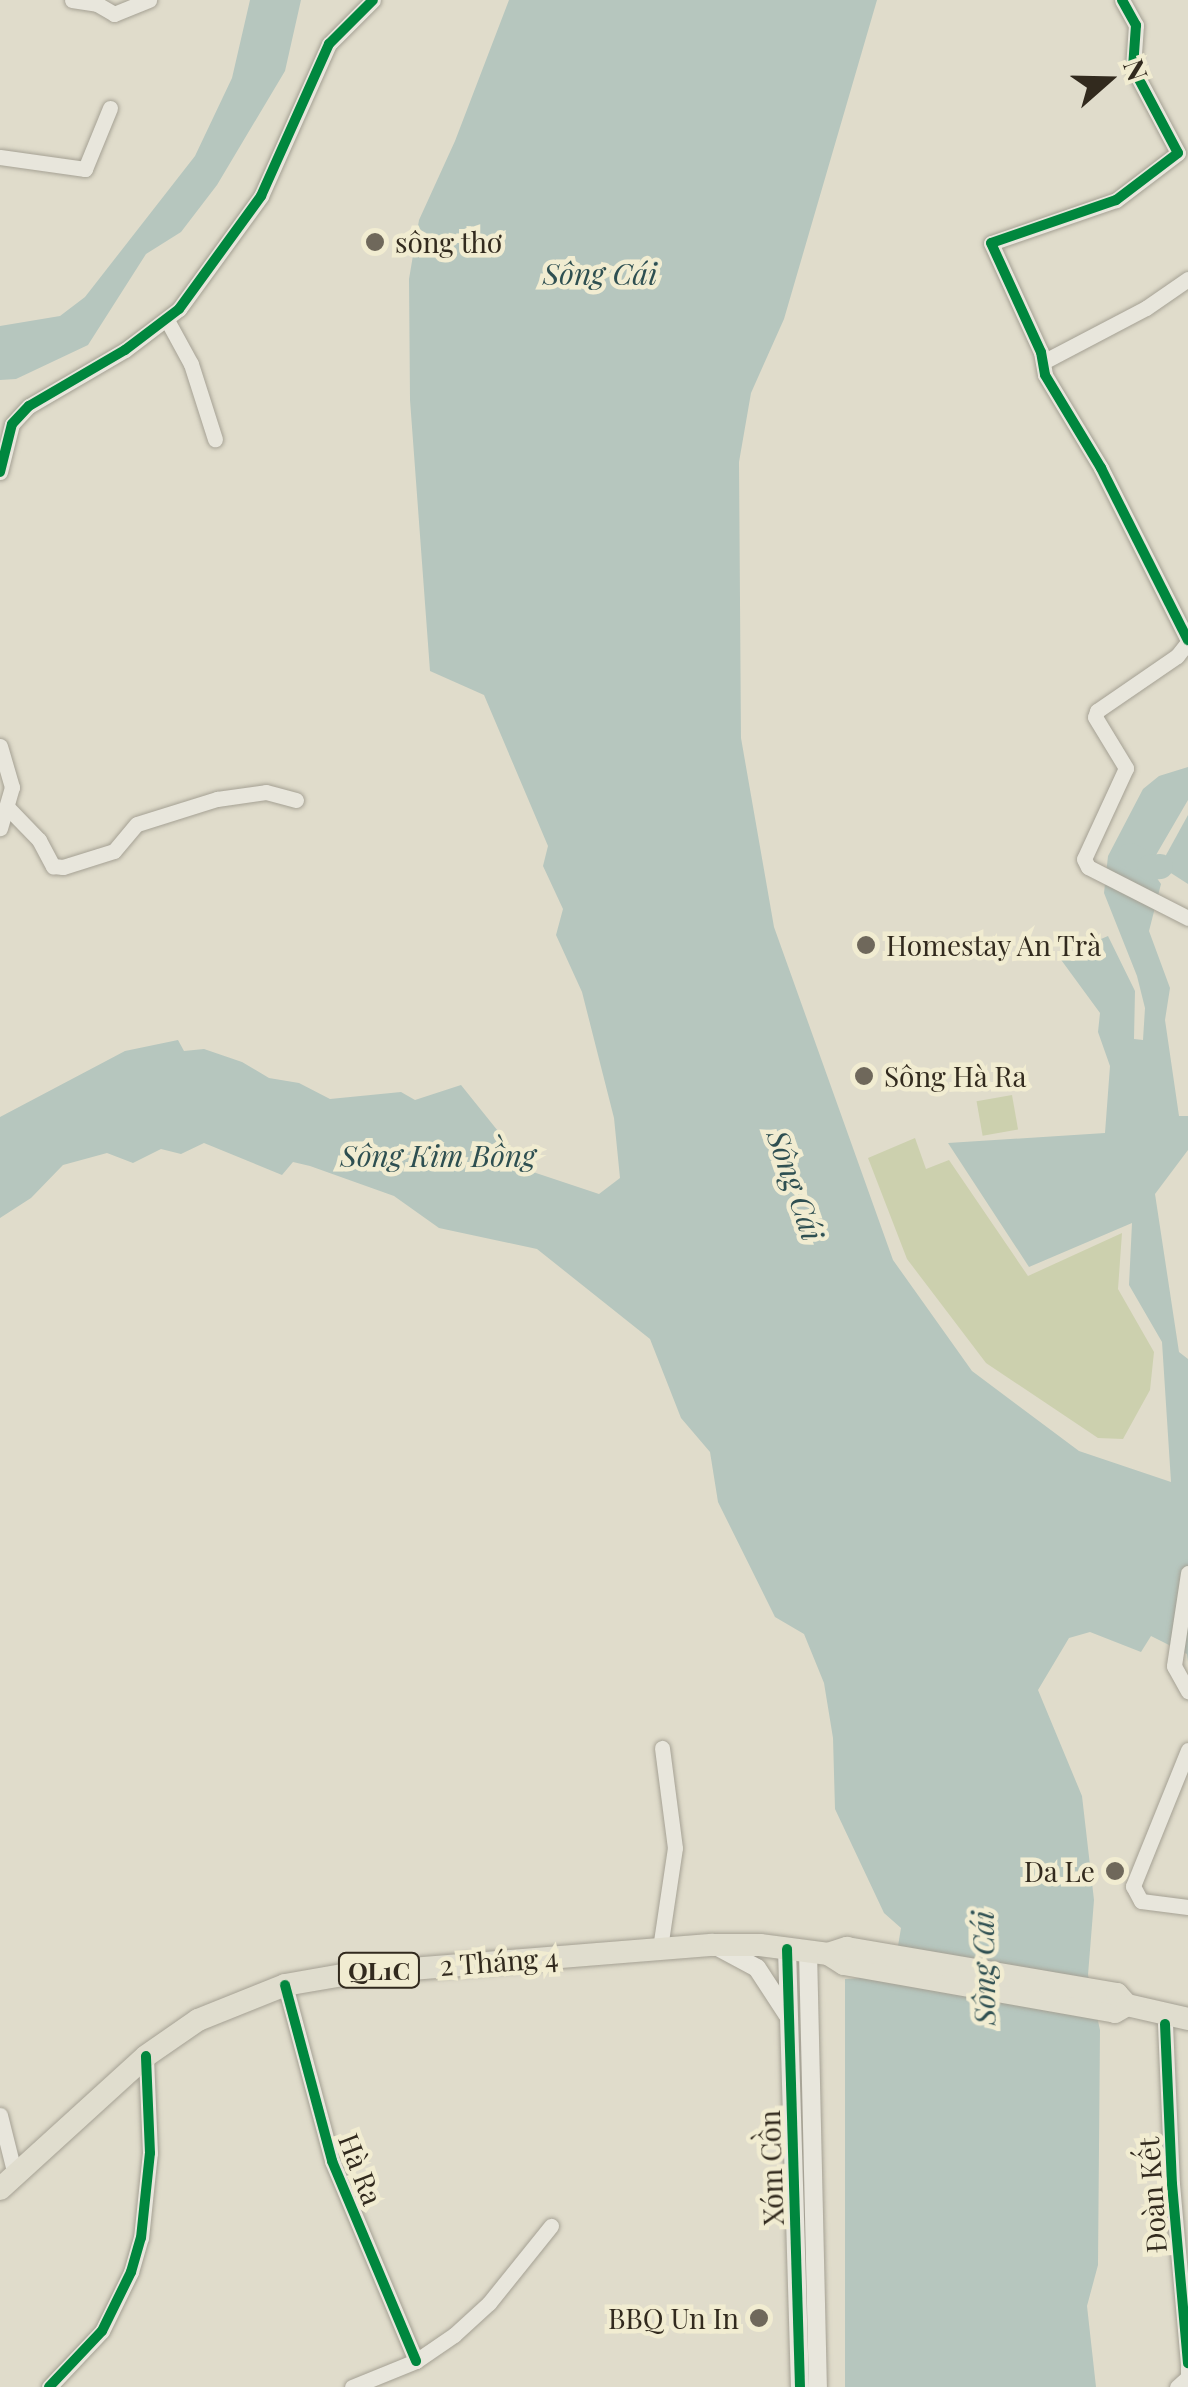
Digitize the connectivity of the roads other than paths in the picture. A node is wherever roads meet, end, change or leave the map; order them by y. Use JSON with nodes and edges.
{"nodes":[{"id":1,"x":72,"y":0,"type":"edge"},
{"id":2,"x":149,"y":0,"type":"edge"},
{"id":3,"x":374,"y":0,"type":"edge"},
{"id":4,"x":1122,"y":0,"type":"edge"},
{"id":5,"x":110,"y":108,"type":"dead end"},
{"id":6,"x":1178,"y":153,"type":"junction"},
{"id":7,"x":0,"y":157,"type":"edge"},
{"id":8,"x":1188,"y":168,"type":"edge"},
{"id":9,"x":1188,"y":278,"type":"edge"},
{"id":10,"x":167,"y":320,"type":"junction"},
{"id":11,"x":1044,"y":362,"type":"junction"},
{"id":12,"x":215,"y":440,"type":"dead end"},
{"id":13,"x":0,"y":472,"type":"edge"},
{"id":14,"x":1188,"y":641,"type":"edge"},
{"id":15,"x":0,"y":746,"type":"edge"},
{"id":16,"x":296,"y":800,"type":"dead end"},
{"id":17,"x":9,"y":809,"type":"junction"},
{"id":18,"x":0,"y":828,"type":"edge"},
{"id":19,"x":1188,"y":918,"type":"edge"},
{"id":20,"x":1188,"y":1573,"type":"edge"},
{"id":21,"x":1188,"y":1692,"type":"edge"},
{"id":22,"x":662,"y":1748,"type":"dead end"},
{"id":23,"x":1188,"y":1750,"type":"edge"},
{"id":24,"x":1188,"y":1907,"type":"edge"},
{"id":25,"x":713,"y":1945,"type":"junction"},
{"id":26,"x":660,"y":1948,"type":"junction"},
{"id":27,"x":808,"y":1951,"type":"junction"},
{"id":28,"x":285,"y":1985,"type":"junction"},
{"id":29,"x":790,"y":2019,"type":"junction"},
{"id":30,"x":1176,"y":2021,"type":"edge"},
{"id":31,"x":146,"y":2056,"type":"junction"},
{"id":32,"x":0,"y":2115,"type":"edge"},
{"id":33,"x":8,"y":2182,"type":"edge"},
{"id":34,"x":551,"y":2226,"type":"dead end"},
{"id":35,"x":416,"y":2362,"type":"junction"},
{"id":36,"x":1188,"y":2365,"type":"edge"},
{"id":37,"x":50,"y":2387,"type":"edge"},
{"id":38,"x":352,"y":2387,"type":"edge"},
{"id":39,"x":800,"y":2387,"type":"edge"},
{"id":40,"x":818,"y":2387,"type":"edge"},
{"id":41,"x":1176,"y":2387,"type":"edge"}],
"edges":[{"from":1,"to":2,"type":"street"},
{"from":3,"to":10,"type":"street"},
{"from":4,"to":6,"type":"street"},
{"from":5,"to":7,"type":"street"},
{"from":6,"to":8,"type":"street"},
{"from":6,"to":11,"type":"street"},
{"from":9,"to":11,"type":"street"},
{"from":10,"to":12,"type":"street"},
{"from":10,"to":13,"type":"street"},
{"from":11,"to":14,"type":"street"},
{"from":14,"to":19,"type":"street"},
{"from":15,"to":17,"type":"street"},
{"from":16,"to":17,"type":"street"},
{"from":17,"to":18,"type":"street"},
{"from":20,"to":21,"type":"street"},
{"from":22,"to":26,"type":"street"},
{"from":23,"to":24,"type":"street"},
{"from":25,"to":26,"type":"main road","name":"2 Tháng 4","number":"QL1C"},
{"from":25,"to":27,"type":"main road","name":"2 Tháng 4","number":"QL1C"},
{"from":25,"to":29,"type":"street"},
{"from":26,"to":28,"type":"main road","name":"2 Tháng 4","number":"QL1C"},
{"from":27,"to":29,"type":"street","name":"Xóm Cồn"},
{"from":27,"to":30,"type":"main road","name":"2 Tháng 4"},
{"from":27,"to":40,"type":"street","name":"Xóm Cồn"},
{"from":28,"to":31,"type":"main road","name":"2 Tháng 4","number":"QL1C"},
{"from":28,"to":35,"type":"street","name":"Hà Ra"},
{"from":29,"to":39,"type":"street","name":"Xóm Cồn"},
{"from":30,"to":36,"type":"street","name":"Đoàn Kết"},
{"from":31,"to":33,"type":"main road","name":"2 Tháng 4","number":"QL1C"},
{"from":31,"to":37,"type":"street"},
{"from":32,"to":33,"type":"street"},
{"from":34,"to":35,"type":"street"},
{"from":35,"to":38,"type":"street"},
{"from":36,"to":41,"type":"street","name":"Đoàn Kết"}]}
